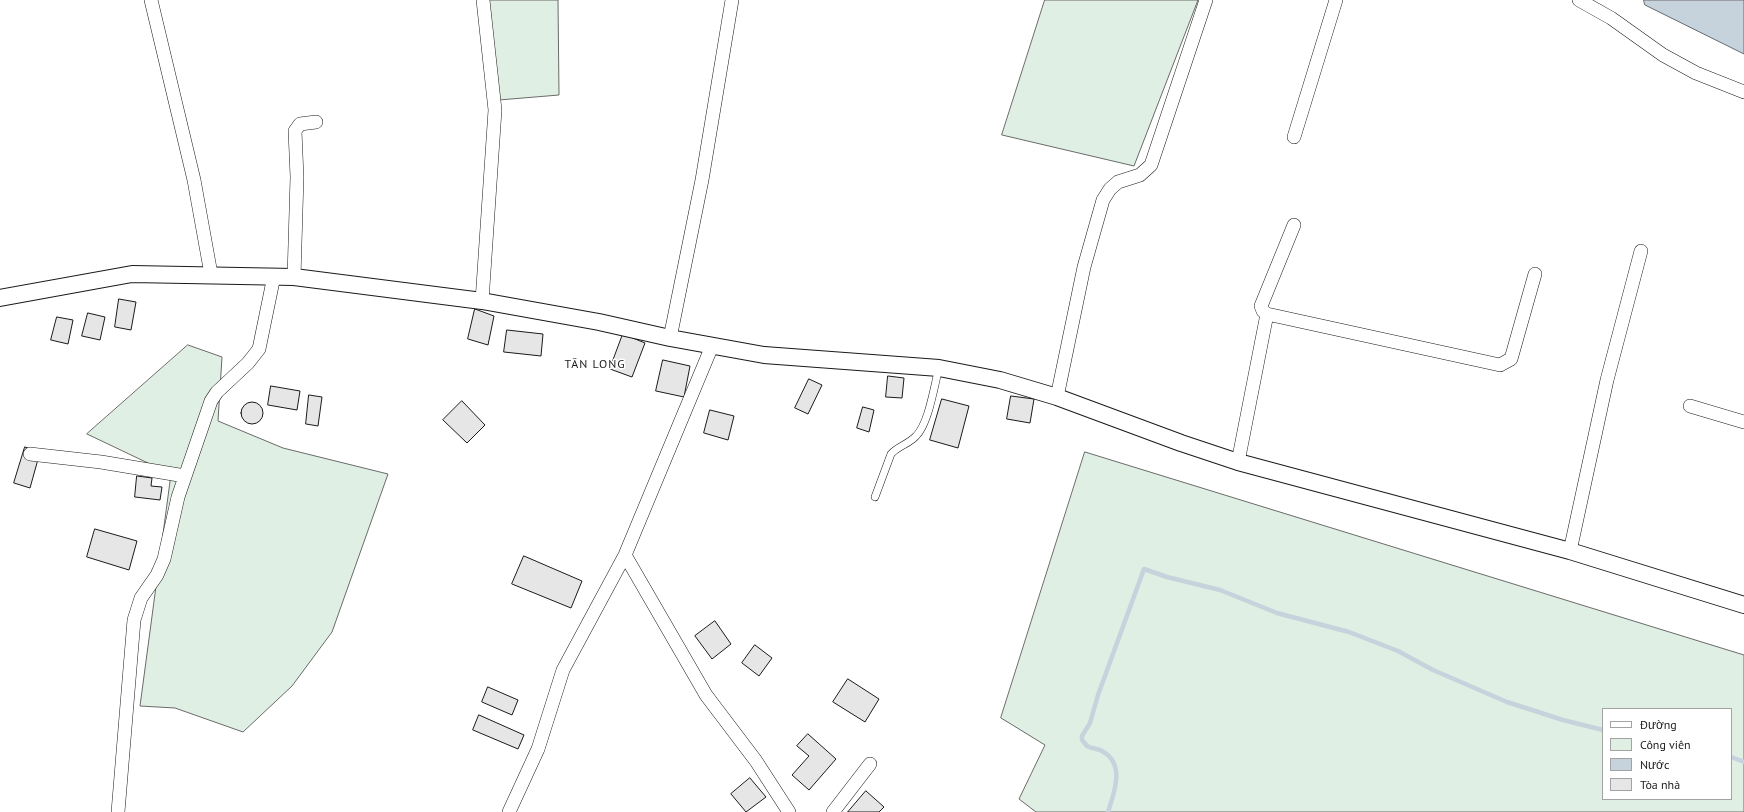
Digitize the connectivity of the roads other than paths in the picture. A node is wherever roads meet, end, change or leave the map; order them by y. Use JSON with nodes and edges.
{"nodes":[{"id":1,"x":151,"y":0,"type":"edge"},
{"id":2,"x":483,"y":0,"type":"edge"},
{"id":3,"x":732,"y":0,"type":"edge"},
{"id":4,"x":1206,"y":0,"type":"edge"},
{"id":5,"x":1336,"y":0,"type":"edge"},
{"id":6,"x":1579,"y":0,"type":"edge"},
{"id":7,"x":1744,"y":92,"type":"edge"},
{"id":8,"x":316,"y":122,"type":"dead end"},
{"id":9,"x":1294,"y":136,"type":"dead end"},
{"id":10,"x":1294,"y":225,"type":"dead end"},
{"id":11,"x":1641,"y":251,"type":"dead end"},
{"id":12,"x":211,"y":274,"type":"junction"},
{"id":13,"x":1535,"y":274,"type":"dead end"},
{"id":14,"x":274,"y":276,"type":"junction"},
{"id":15,"x":294,"y":277,"type":"junction"},
{"id":16,"x":0,"y":298,"type":"edge"},
{"id":17,"x":482,"y":301,"type":"junction"},
{"id":18,"x":1267,"y":314,"type":"junction"},
{"id":19,"x":670,"y":338,"type":"junction"},
{"id":20,"x":712,"y":346,"type":"junction"},
{"id":21,"x":939,"y":368,"type":"junction"},
{"id":22,"x":1057,"y":397,"type":"junction"},
{"id":23,"x":1690,"y":406,"type":"dead end"},
{"id":24,"x":1744,"y":422,"type":"edge"},
{"id":25,"x":30,"y":454,"type":"dead end"},
{"id":26,"x":1238,"y":462,"type":"junction"},
{"id":27,"x":185,"y":476,"type":"junction"},
{"id":28,"x":876,"y":497,"type":"dead end"},
{"id":29,"x":1570,"y":551,"type":"junction"},
{"id":30,"x":625,"y":555,"type":"junction"},
{"id":31,"x":1744,"y":605,"type":"edge"},
{"id":32,"x":870,"y":764,"type":"dead end"},
{"id":33,"x":118,"y":812,"type":"edge"},
{"id":34,"x":509,"y":812,"type":"edge"},
{"id":35,"x":789,"y":812,"type":"edge"},
{"id":36,"x":833,"y":812,"type":"edge"}],
"edges":[{"from":1,"to":12,"type":"street"},
{"from":2,"to":17,"type":"street"},
{"from":3,"to":19,"type":"street"},
{"from":4,"to":22,"type":"street"},
{"from":5,"to":9,"type":"street"},
{"from":6,"to":7,"type":"street"},
{"from":8,"to":15,"type":"street"},
{"from":10,"to":18,"type":"street"},
{"from":11,"to":29,"type":"street"},
{"from":12,"to":14,"type":"street"},
{"from":12,"to":16,"type":"street"},
{"from":13,"to":18,"type":"street"},
{"from":14,"to":15,"type":"street"},
{"from":14,"to":27,"type":"street"},
{"from":15,"to":17,"type":"street"},
{"from":17,"to":19,"type":"street"},
{"from":18,"to":26,"type":"street"},
{"from":19,"to":20,"type":"street"},
{"from":20,"to":21,"type":"street"},
{"from":20,"to":30,"type":"street"},
{"from":21,"to":22,"type":"street"},
{"from":21,"to":28,"type":"lane"},
{"from":22,"to":26,"type":"street"},
{"from":23,"to":24,"type":"street"},
{"from":25,"to":27,"type":"street"},
{"from":26,"to":29,"type":"street"},
{"from":27,"to":33,"type":"street"},
{"from":29,"to":31,"type":"street"},
{"from":30,"to":34,"type":"street"},
{"from":30,"to":35,"type":"street"},
{"from":32,"to":36,"type":"street"}]}
